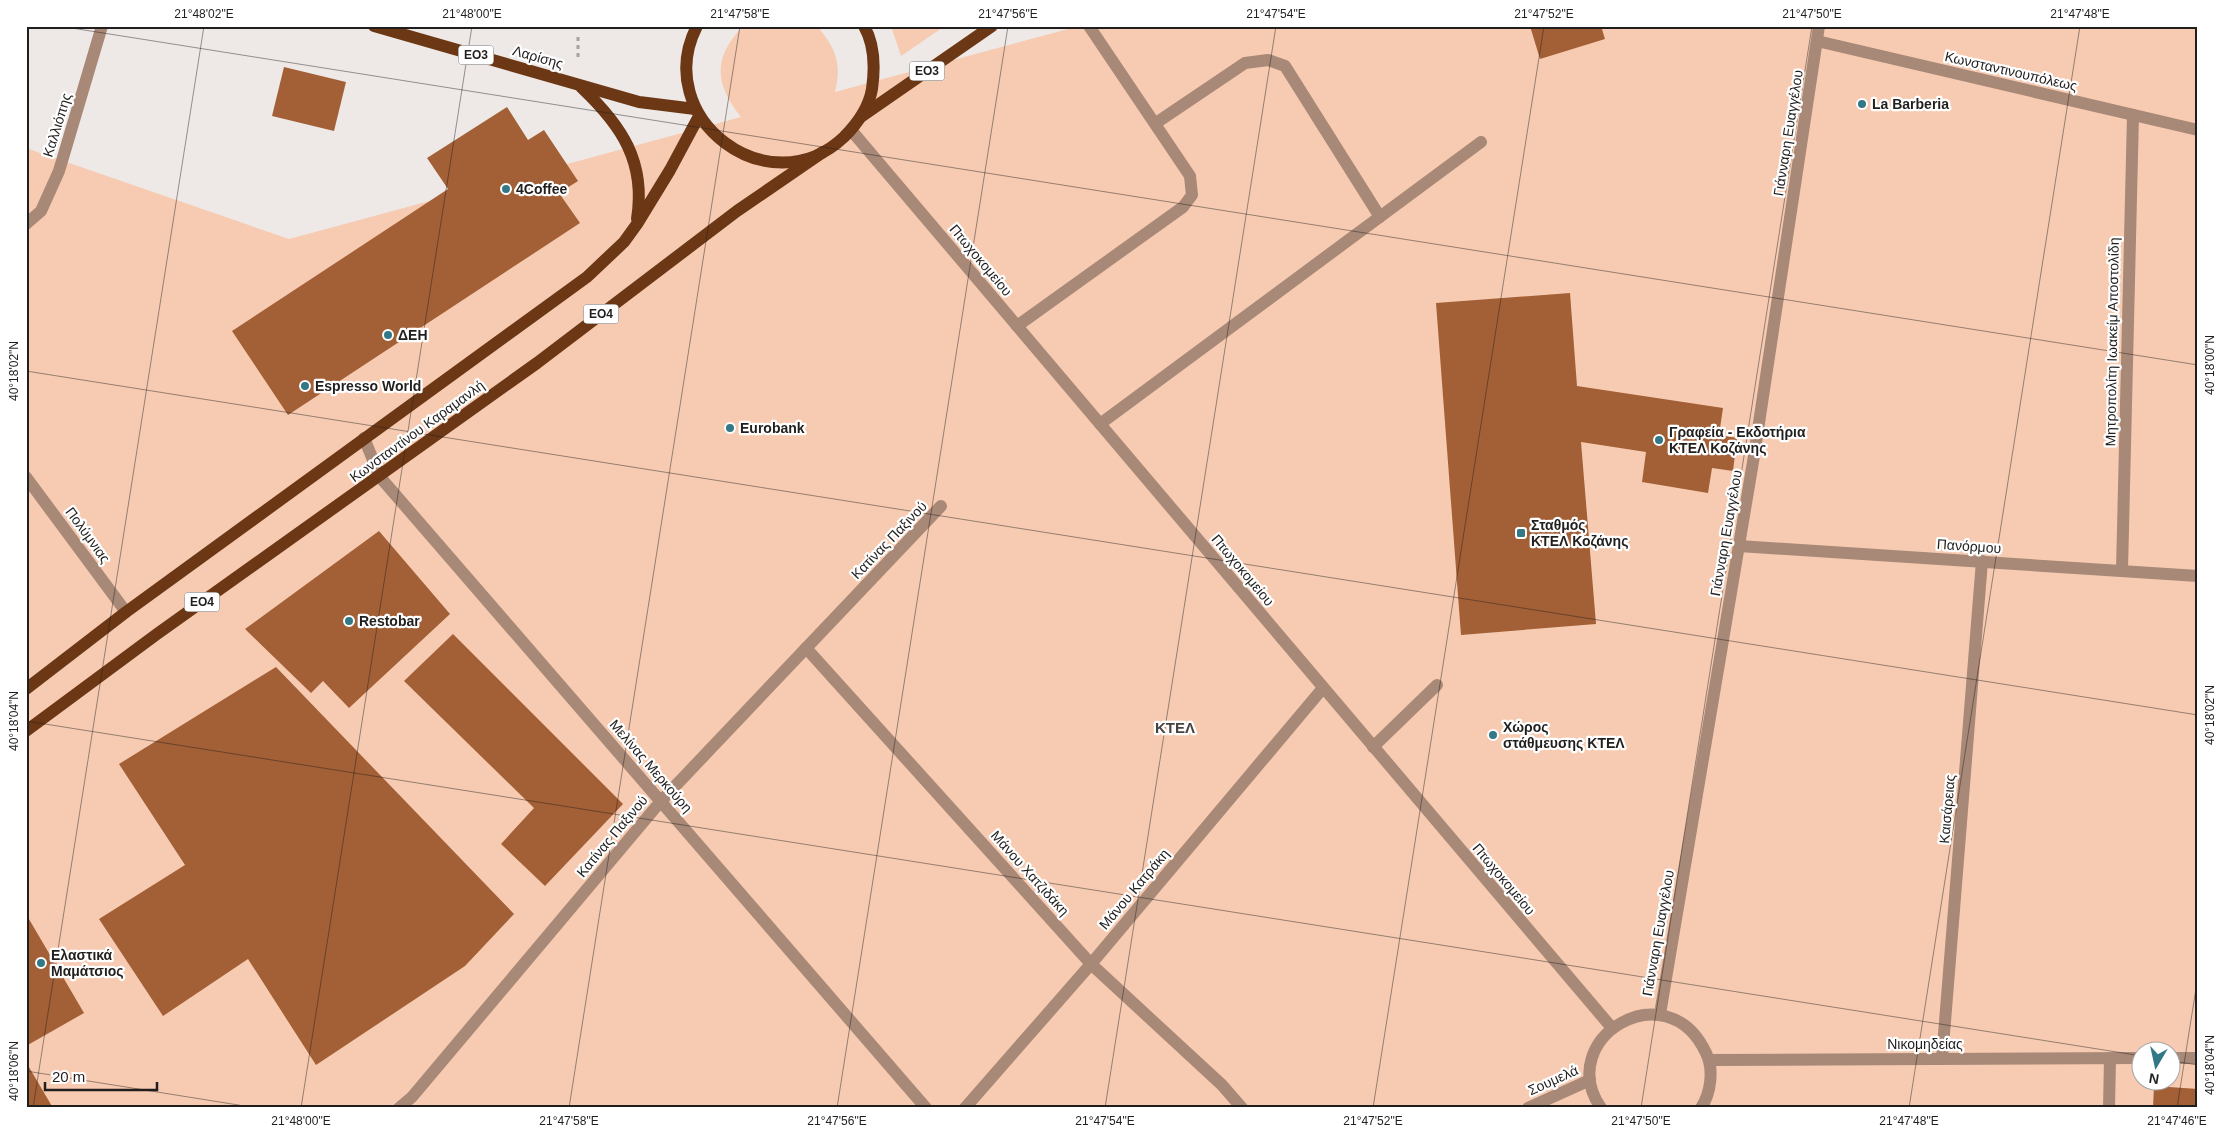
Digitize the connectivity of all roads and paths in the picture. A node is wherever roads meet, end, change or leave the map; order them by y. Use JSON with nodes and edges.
{"nodes":[{"id":1,"x":102,"y":26,"type":"edge"},
{"id":2,"x":374,"y":26,"type":"edge"},
{"id":3,"x":697,"y":26,"type":"edge"},
{"id":4,"x":864,"y":26,"type":"edge"},
{"id":5,"x":992,"y":26,"type":"edge"},
{"id":6,"x":1089,"y":26,"type":"edge"},
{"id":7,"x":1819,"y":26,"type":"edge"},
{"id":8,"x":578,"y":35,"type":"dead end"},
{"id":9,"x":1817,"y":41,"type":"junction"},
{"id":10,"x":578,"y":58,"type":"dead end"},
{"id":11,"x":578,"y":84,"type":"junction"},
{"id":12,"x":697,"y":113,"type":"junction"},
{"id":13,"x":2133,"y":115,"type":"junction"},
{"id":14,"x":862,"y":116,"type":"junction"},
{"id":15,"x":1156,"y":123,"type":"junction"},
{"id":16,"x":851,"y":130,"type":"junction"},
{"id":17,"x":2198,"y":130,"type":"edge"},
{"id":18,"x":1481,"y":142,"type":"dead end"},
{"id":19,"x":823,"y":152,"type":"junction"},
{"id":20,"x":1380,"y":217,"type":"junction"},
{"id":21,"x":26,"y":224,"type":"edge"},
{"id":22,"x":636,"y":224,"type":"junction"},
{"id":23,"x":1017,"y":326,"type":"junction"},
{"id":24,"x":1100,"y":424,"type":"junction"},
{"id":25,"x":364,"y":438,"type":"junction"},
{"id":26,"x":26,"y":477,"type":"edge"},
{"id":27,"x":380,"y":477,"type":"junction"},
{"id":28,"x":941,"y":506,"type":"dead end"},
{"id":29,"x":1739,"y":546,"type":"junction"},
{"id":30,"x":1982,"y":562,"type":"junction"},
{"id":31,"x":2122,"y":570,"type":"junction"},
{"id":32,"x":2198,"y":576,"type":"edge"},
{"id":33,"x":126,"y":612,"type":"junction"},
{"id":34,"x":806,"y":648,"type":"junction"},
{"id":35,"x":1437,"y":685,"type":"dead end"},
{"id":36,"x":1322,"y":688,"type":"junction"},
{"id":37,"x":26,"y":689,"type":"edge"},
{"id":38,"x":26,"y":731,"type":"edge"},
{"id":39,"x":1373,"y":747,"type":"junction"},
{"id":40,"x":661,"y":801,"type":"junction"},
{"id":41,"x":1091,"y":964,"type":"junction"},
{"id":42,"x":1660,"y":1014,"type":"junction"},
{"id":43,"x":1612,"y":1028,"type":"junction"},
{"id":44,"x":2110,"y":1058,"type":"junction"},
{"id":45,"x":2132,"y":1058,"type":"edge"},
{"id":46,"x":2182,"y":1058,"type":"edge"},
{"id":47,"x":2198,"y":1058,"type":"edge"},
{"id":48,"x":1942,"y":1059,"type":"junction"},
{"id":49,"x":1709,"y":1060,"type":"junction"},
{"id":50,"x":1590,"y":1080,"type":"junction"},
{"id":51,"x":416,"y":1103,"type":"edge"},
{"id":52,"x":398,"y":1108,"type":"edge"},
{"id":53,"x":926,"y":1108,"type":"edge"},
{"id":54,"x":965,"y":1108,"type":"edge"},
{"id":55,"x":1242,"y":1108,"type":"edge"},
{"id":56,"x":1528,"y":1108,"type":"edge"},
{"id":57,"x":1601,"y":1108,"type":"edge"},
{"id":58,"x":1701,"y":1108,"type":"edge"},
{"id":59,"x":2109,"y":1108,"type":"edge"}],
"edges":[{"from":1,"to":21,"type":"street","name":"Καλλιόπης"},
{"from":2,"to":11,"type":"main road","name":"Λαρίσης","number":"ΕΟ3"},
{"from":3,"to":12,"type":"main road","number":"ΕΟ3"},
{"from":4,"to":14,"type":"main road","number":"ΕΟ3"},
{"from":5,"to":14,"type":"main road","number":"ΕΟ3"},
{"from":6,"to":15,"type":"street"},
{"from":7,"to":9,"type":"street","name":"Γιάνναρη Ευαγγέλου"},
{"from":8,"to":10,"type":"path"},
{"from":9,"to":13,"type":"street","name":"Κωνσταντινουπόλεως"},
{"from":9,"to":29,"type":"street","name":"Γιάνναρη Ευαγγέλου"},
{"from":11,"to":12,"type":"main road","name":"Λαρίσης","number":"ΕΟ3"},
{"from":11,"to":22,"type":"main road","number":"ΕΟ4"},
{"from":12,"to":19,"type":"main road","number":"ΕΟ3"},
{"from":12,"to":22,"type":"main road","name":"Κωνσταντίνου Καραμανλή","number":"ΕΟ4"},
{"from":13,"to":17,"type":"street","name":"Κωνσταντινουπόλεως"},
{"from":13,"to":31,"type":"street","name":"Μητροπολίτη Ιωακείμ Αποστολίδη"},
{"from":14,"to":16,"type":"main road","number":"ΕΟ3"},
{"from":15,"to":20,"type":"street"},
{"from":15,"to":23,"type":"street"},
{"from":16,"to":19,"type":"main road","number":"ΕΟ3"},
{"from":16,"to":23,"type":"street","name":"Πτωχοκομείου"},
{"from":18,"to":20,"type":"street"},
{"from":19,"to":27,"type":"main road","name":"Κωνσταντίνου Καραμανλή","number":"ΕΟ4"},
{"from":20,"to":24,"type":"street"},
{"from":22,"to":25,"type":"main road","name":"Κωνσταντίνου Καραμανλή","number":"ΕΟ4"},
{"from":23,"to":24,"type":"street","name":"Πτωχοκομείου"},
{"from":24,"to":36,"type":"street","name":"Πτωχοκομείου"},
{"from":25,"to":27,"type":"street","name":"Μελίνας Μερκούρη"},
{"from":25,"to":33,"type":"main road","name":"Κωνσταντίνου Καραμανλή","number":"ΕΟ4"},
{"from":26,"to":33,"type":"street","name":"Πολύμνιας"},
{"from":27,"to":38,"type":"main road","name":"Κωνσταντίνου Καραμανλή","number":"ΕΟ4"},
{"from":27,"to":40,"type":"street","name":"Μελίνας Μερκούρη"},
{"from":28,"to":34,"type":"street","name":"Κατίνας Παξινού"},
{"from":29,"to":30,"type":"street","name":"Πανόρμου"},
{"from":29,"to":42,"type":"street","name":"Γιάνναρη Ευαγγέλου"},
{"from":30,"to":31,"type":"street","name":"Πανόρμου"},
{"from":30,"to":48,"type":"street","name":"Καισάρειας"},
{"from":31,"to":32,"type":"street","name":"Πανόρμου"},
{"from":33,"to":37,"type":"main road","name":"Κωνσταντίνου Καραμανλή","number":"ΕΟ4"},
{"from":34,"to":40,"type":"street","name":"Κατίνας Παξινού"},
{"from":34,"to":41,"type":"street","name":"Μάνου Χατζιδάκη"},
{"from":35,"to":39,"type":"street"},
{"from":36,"to":39,"type":"street","name":"Πτωχοκομείου"},
{"from":36,"to":41,"type":"street","name":"Μάνου Κατράκη"},
{"from":39,"to":43,"type":"street","name":"Πτωχοκομείου"},
{"from":40,"to":51,"type":"street","name":"Κατίνας Παξινού"},
{"from":40,"to":53,"type":"street","name":"Μελίνας Μερκούρη"},
{"from":41,"to":54,"type":"street","name":"Μάνου Κατράκη"},
{"from":41,"to":55,"type":"street","name":"Μάνου Χατζιδάκη"},
{"from":42,"to":43,"type":"street"},
{"from":42,"to":49,"type":"street"},
{"from":43,"to":50,"type":"street"},
{"from":44,"to":45,"type":"street","name":"Νικομηδείας"},
{"from":44,"to":48,"type":"street","name":"Νικομηδείας"},
{"from":44,"to":59,"type":"street"},
{"from":46,"to":47,"type":"street"},
{"from":48,"to":49,"type":"street","name":"Νικομηδείας"},
{"from":49,"to":58,"type":"street"},
{"from":50,"to":56,"type":"street","name":"Σουμελά"},
{"from":50,"to":57,"type":"street"},
{"from":51,"to":52,"type":"street","name":"Κατίνας Παξινού"}]}
